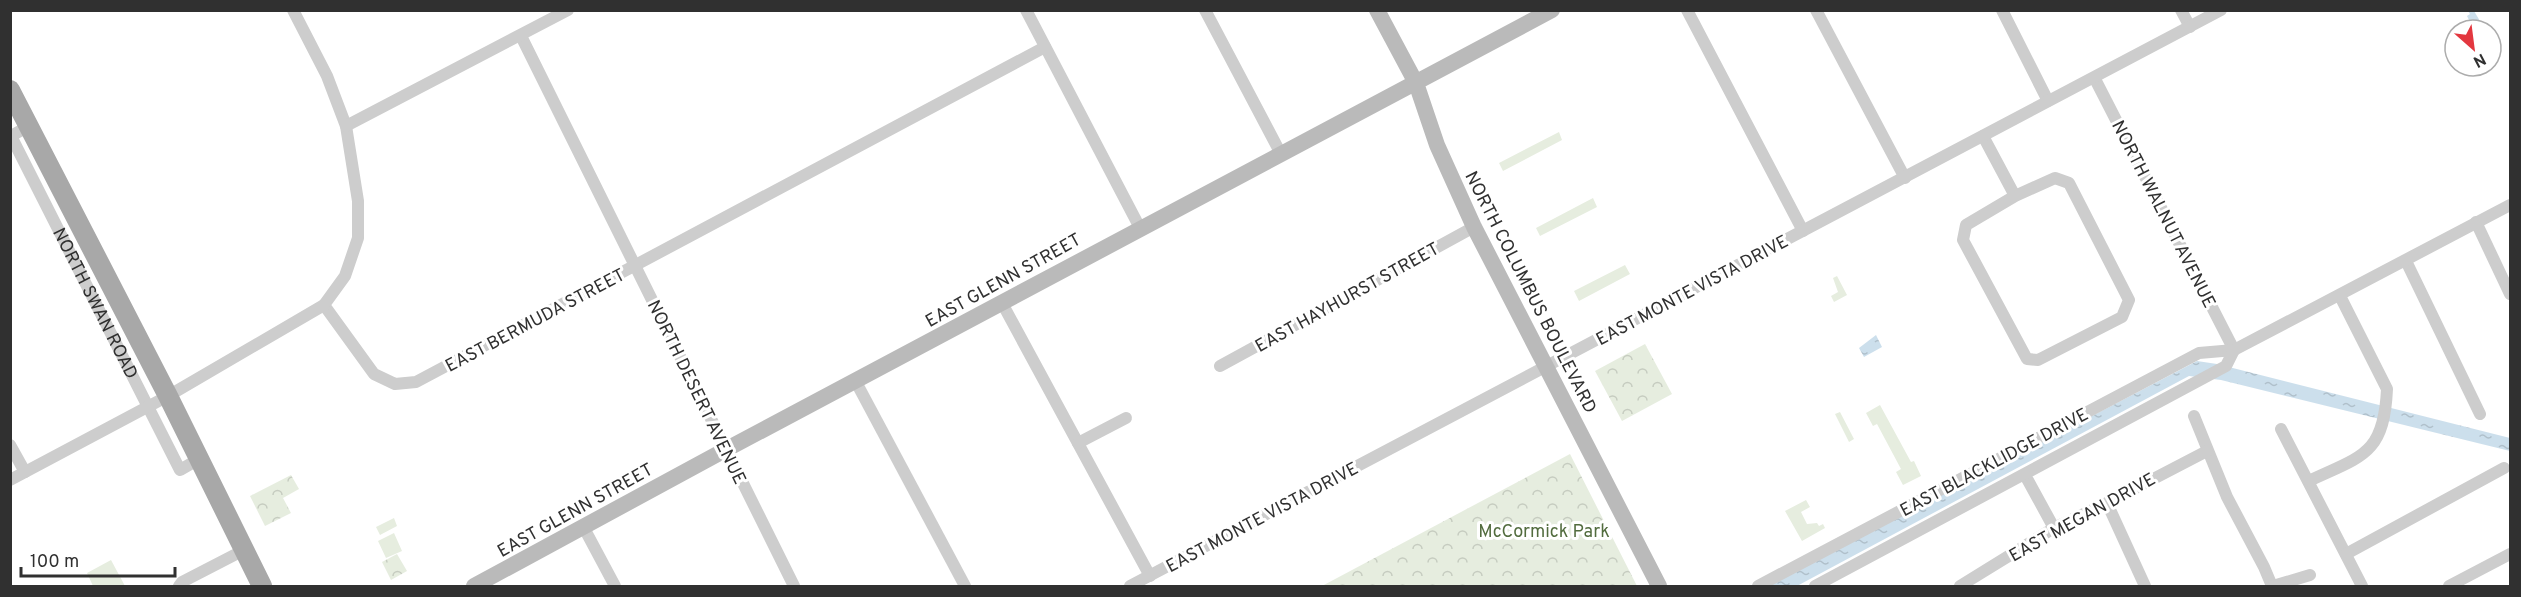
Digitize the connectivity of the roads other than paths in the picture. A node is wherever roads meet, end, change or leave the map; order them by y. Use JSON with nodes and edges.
{"nodes":[{"id":1,"x":293,"y":10,"type":"edge"},
{"id":2,"x":568,"y":10,"type":"edge"},
{"id":3,"x":1026,"y":10,"type":"edge"},
{"id":4,"x":1205,"y":10,"type":"edge"},
{"id":5,"x":1377,"y":10,"type":"edge"},
{"id":6,"x":1552,"y":10,"type":"edge"},
{"id":7,"x":1687,"y":10,"type":"edge"},
{"id":8,"x":1816,"y":10,"type":"edge"},
{"id":9,"x":2002,"y":10,"type":"edge"},
{"id":10,"x":2181,"y":10,"type":"edge"},
{"id":11,"x":2222,"y":10,"type":"edge"},
{"id":12,"x":2190,"y":27,"type":"junction"},
{"id":13,"x":521,"y":36,"type":"junction"},
{"id":14,"x":1046,"y":47,"type":"junction"},
{"id":15,"x":2095,"y":78,"type":"junction"},
{"id":16,"x":1416,"y":83,"type":"junction"},
{"id":17,"x":10,"y":90,"type":"edge"},
{"id":18,"x":2048,"y":101,"type":"junction"},
{"id":19,"x":29,"y":126,"type":"junction"},
{"id":20,"x":346,"y":126,"type":"junction"},
{"id":21,"x":1983,"y":136,"type":"junction"},
{"id":22,"x":1281,"y":154,"type":"junction"},
{"id":23,"x":1905,"y":178,"type":"junction"},
{"id":24,"x":2015,"y":196,"type":"junction"},
{"id":25,"x":2511,"y":205,"type":"edge"},
{"id":26,"x":2476,"y":222,"type":"junction"},
{"id":27,"x":1474,"y":227,"type":"junction"},
{"id":28,"x":1140,"y":228,"type":"junction"},
{"id":29,"x":1803,"y":231,"type":"junction"},
{"id":30,"x":2406,"y":261,"type":"junction"},
{"id":31,"x":636,"y":267,"type":"junction"},
{"id":32,"x":2511,"y":294,"type":"edge"},
{"id":33,"x":2340,"y":296,"type":"junction"},
{"id":34,"x":1002,"y":303,"type":"junction"},
{"id":35,"x":324,"y":305,"type":"junction"},
{"id":36,"x":2234,"y":350,"type":"junction"},
{"id":37,"x":1220,"y":366,"type":"dead end"},
{"id":38,"x":1546,"y":367,"type":"junction"},
{"id":39,"x":856,"y":382,"type":"junction"},
{"id":40,"x":168,"y":396,"type":"junction"},
{"id":41,"x":147,"y":407,"type":"junction"},
{"id":42,"x":2480,"y":414,"type":"dead end"},
{"id":43,"x":2194,"y":416,"type":"dead end"},
{"id":44,"x":1126,"y":418,"type":"dead end"},
{"id":45,"x":2282,"y":429,"type":"dead end"},
{"id":46,"x":1078,"y":443,"type":"junction"},
{"id":47,"x":10,"y":445,"type":"edge"},
{"id":48,"x":725,"y":450,"type":"junction"},
{"id":49,"x":2207,"y":451,"type":"junction"},
{"id":50,"x":199,"y":459,"type":"junction"},
{"id":51,"x":2504,"y":468,"type":"dead end"},
{"id":52,"x":25,"y":472,"type":"junction"},
{"id":53,"x":2025,"y":475,"type":"junction"},
{"id":54,"x":10,"y":480,"type":"edge"},
{"id":55,"x":2309,"y":481,"type":"junction"},
{"id":56,"x":2107,"y":503,"type":"junction"},
{"id":57,"x":584,"y":528,"type":"junction"},
{"id":58,"x":2054,"y":528,"type":"junction"},
{"id":59,"x":244,"y":550,"type":"junction"},
{"id":60,"x":2346,"y":554,"type":"junction"},
{"id":61,"x":2511,"y":554,"type":"edge"},
{"id":62,"x":2310,"y":575,"type":"dead end"},
{"id":63,"x":1150,"y":576,"type":"junction"},
{"id":64,"x":179,"y":586,"type":"edge"},
{"id":65,"x":262,"y":586,"type":"edge"},
{"id":66,"x":474,"y":586,"type":"edge"},
{"id":67,"x":615,"y":586,"type":"edge"},
{"id":68,"x":794,"y":586,"type":"edge"},
{"id":69,"x":965,"y":586,"type":"edge"},
{"id":70,"x":1130,"y":586,"type":"edge"},
{"id":71,"x":1659,"y":586,"type":"edge"},
{"id":72,"x":1758,"y":586,"type":"edge"},
{"id":73,"x":1815,"y":586,"type":"edge"},
{"id":74,"x":1960,"y":586,"type":"edge"},
{"id":75,"x":2145,"y":586,"type":"edge"},
{"id":76,"x":2272,"y":586,"type":"edge"},
{"id":77,"x":2362,"y":586,"type":"edge"},
{"id":78,"x":2449,"y":586,"type":"edge"}],
"edges":[{"from":1,"to":20,"type":"street"},
{"from":2,"to":13,"type":"street"},
{"from":3,"to":14,"type":"street"},
{"from":4,"to":22,"type":"street"},
{"from":5,"to":16,"type":"street","name":"NORTH COLUMBUS BOULEVARD"},
{"from":6,"to":16,"type":"street","name":"EAST GLENN STREET"},
{"from":7,"to":29,"type":"street"},
{"from":8,"to":23,"type":"street"},
{"from":9,"to":18,"type":"street"},
{"from":10,"to":12,"type":"street"},
{"from":11,"to":12,"type":"street","name":"EAST MONTE VISTA DRIVE"},
{"from":12,"to":15,"type":"street","name":"EAST MONTE VISTA DRIVE"},
{"from":13,"to":20,"type":"street"},
{"from":13,"to":31,"type":"street","name":"NORTH DESERT AVENUE"},
{"from":14,"to":28,"type":"street"},
{"from":14,"to":31,"type":"street","name":"EAST BERMUDA STREET"},
{"from":15,"to":18,"type":"street","name":"EAST MONTE VISTA DRIVE"},
{"from":15,"to":36,"type":"street","name":"NORTH WALNUT AVENUE"},
{"from":16,"to":22,"type":"street","name":"EAST GLENN STREET"},
{"from":16,"to":27,"type":"street","name":"NORTH COLUMBUS BOULEVARD"},
{"from":17,"to":19,"type":"main road","name":"NORTH SWAN ROAD"},
{"from":18,"to":21,"type":"street","name":"EAST MONTE VISTA DRIVE"},
{"from":19,"to":40,"type":"main road","name":"NORTH SWAN ROAD"},
{"from":19,"to":41,"type":"street","name":"NORTH SWAN ROAD"},
{"from":20,"to":35,"type":"street"},
{"from":21,"to":23,"type":"street","name":"EAST MONTE VISTA DRIVE"},
{"from":21,"to":24,"type":"street"},
{"from":22,"to":28,"type":"street","name":"EAST GLENN STREET"},
{"from":23,"to":29,"type":"street","name":"EAST MONTE VISTA DRIVE"},
{"from":24,"to":24,"type":"street"},
{"from":25,"to":26,"type":"street","name":"EAST BLACKLIDGE DRIVE"},
{"from":26,"to":30,"type":"street","name":"EAST BLACKLIDGE DRIVE"},
{"from":26,"to":32,"type":"street"},
{"from":27,"to":37,"type":"street","name":"EAST HAYHURST STREET"},
{"from":27,"to":38,"type":"street","name":"NORTH COLUMBUS BOULEVARD"},
{"from":28,"to":34,"type":"street","name":"EAST GLENN STREET"},
{"from":29,"to":38,"type":"street","name":"EAST MONTE VISTA DRIVE"},
{"from":30,"to":33,"type":"street","name":"EAST BLACKLIDGE DRIVE"},
{"from":30,"to":42,"type":"street"},
{"from":31,"to":35,"type":"street","name":"EAST BERMUDA STREET"},
{"from":31,"to":48,"type":"street","name":"NORTH DESERT AVENUE"},
{"from":33,"to":36,"type":"street","name":"EAST BLACKLIDGE DRIVE"},
{"from":33,"to":55,"type":"street"},
{"from":34,"to":39,"type":"street","name":"EAST GLENN STREET"},
{"from":34,"to":46,"type":"street"},
{"from":35,"to":40,"type":"street"},
{"from":36,"to":53,"type":"street","name":"EAST BLACKLIDGE DRIVE"},
{"from":36,"to":72,"type":"street","name":"EAST BLACKLIDGE DRIVE"},
{"from":38,"to":63,"type":"street","name":"EAST MONTE VISTA DRIVE"},
{"from":38,"to":71,"type":"street","name":"NORTH COLUMBUS BOULEVARD"},
{"from":39,"to":48,"type":"street","name":"EAST GLENN STREET"},
{"from":39,"to":69,"type":"street"},
{"from":40,"to":41,"type":"street"},
{"from":40,"to":50,"type":"main road","name":"NORTH SWAN ROAD"},
{"from":41,"to":50,"type":"street","name":"NORTH SWAN ROAD"},
{"from":41,"to":52,"type":"street"},
{"from":43,"to":49,"type":"street"},
{"from":44,"to":46,"type":"street"},
{"from":45,"to":55,"type":"street"},
{"from":46,"to":63,"type":"street"},
{"from":47,"to":52,"type":"street"},
{"from":48,"to":57,"type":"street","name":"EAST GLENN STREET"},
{"from":48,"to":68,"type":"street","name":"NORTH DESERT AVENUE"},
{"from":49,"to":56,"type":"street","name":"EAST MEGAN DRIVE"},
{"from":49,"to":76,"type":"street"},
{"from":50,"to":59,"type":"main road","name":"NORTH SWAN ROAD"},
{"from":51,"to":60,"type":"street"},
{"from":52,"to":54,"type":"street"},
{"from":53,"to":58,"type":"street"},
{"from":53,"to":73,"type":"street","name":"EAST BLACKLIDGE DRIVE"},
{"from":55,"to":60,"type":"street"},
{"from":56,"to":58,"type":"street","name":"EAST MEGAN DRIVE"},
{"from":56,"to":75,"type":"street"},
{"from":57,"to":66,"type":"street","name":"EAST GLENN STREET"},
{"from":57,"to":67,"type":"street"},
{"from":58,"to":74,"type":"street","name":"EAST MEGAN DRIVE"},
{"from":59,"to":64,"type":"street"},
{"from":59,"to":65,"type":"main road","name":"NORTH SWAN ROAD"},
{"from":60,"to":77,"type":"street"},
{"from":61,"to":78,"type":"street"},
{"from":62,"to":76,"type":"street"},
{"from":63,"to":70,"type":"street","name":"EAST MONTE VISTA DRIVE"}]}
